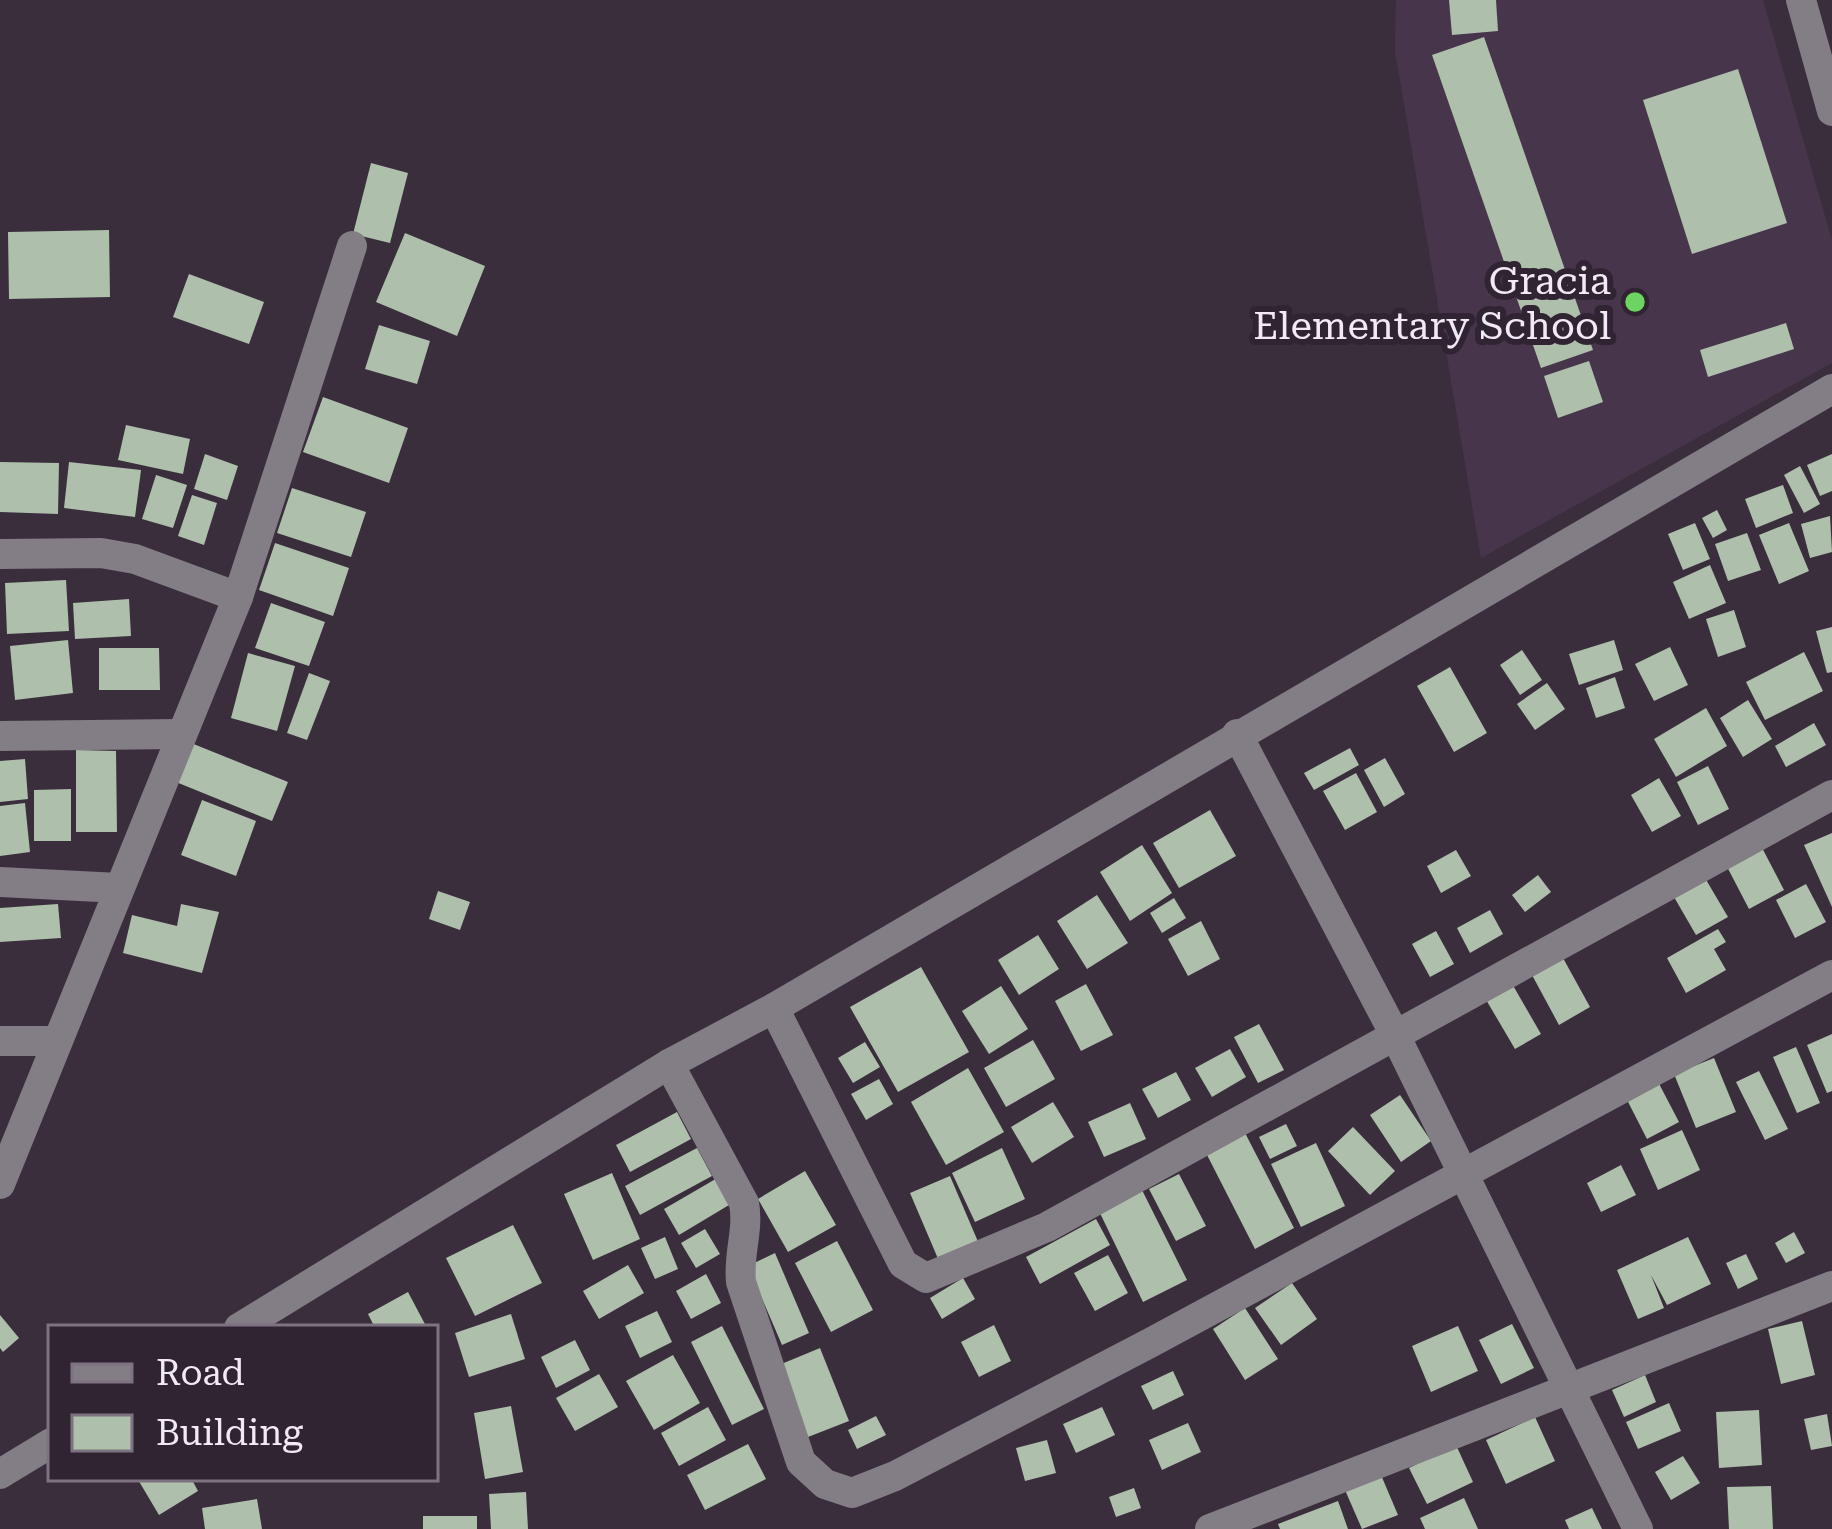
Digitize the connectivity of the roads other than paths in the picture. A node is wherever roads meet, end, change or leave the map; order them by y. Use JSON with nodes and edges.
{"nodes":[{"id":1,"x":1801,"y":0,"type":"edge"},
{"id":2,"x":1832,"y":111,"type":"edge"},
{"id":3,"x":352,"y":245,"type":"dead end"},
{"id":4,"x":1832,"y":389,"type":"edge"},
{"id":5,"x":0,"y":554,"type":"edge"},
{"id":6,"x":238,"y":597,"type":"junction"},
{"id":7,"x":179,"y":734,"type":"junction"},
{"id":8,"x":1238,"y":734,"type":"junction"},
{"id":9,"x":0,"y":736,"type":"edge"},
{"id":10,"x":1832,"y":795,"type":"edge"},
{"id":11,"x":0,"y":882,"type":"edge"},
{"id":12,"x":119,"y":888,"type":"junction"},
{"id":13,"x":1832,"y":975,"type":"edge"},
{"id":14,"x":774,"y":1008,"type":"junction"},
{"id":15,"x":1395,"y":1035,"type":"junction"},
{"id":16,"x":0,"y":1040,"type":"edge"},
{"id":17,"x":56,"y":1041,"type":"junction"},
{"id":18,"x":669,"y":1064,"type":"junction"},
{"id":19,"x":1463,"y":1173,"type":"junction"},
{"id":20,"x":0,"y":1184,"type":"edge"},
{"id":21,"x":1832,"y":1286,"type":"edge"},
{"id":22,"x":243,"y":1325,"type":"edge"},
{"id":23,"x":1570,"y":1389,"type":"junction"},
{"id":24,"x":48,"y":1445,"type":"edge"},
{"id":25,"x":0,"y":1474,"type":"edge"},
{"id":26,"x":1210,"y":1529,"type":"edge"},
{"id":27,"x":1638,"y":1529,"type":"edge"}],
"edges":[{"from":1,"to":2,"type":"street"},
{"from":3,"to":6,"type":"street"},
{"from":4,"to":8,"type":"street"},
{"from":5,"to":6,"type":"street"},
{"from":6,"to":7,"type":"street"},
{"from":7,"to":9,"type":"street"},
{"from":7,"to":12,"type":"street"},
{"from":8,"to":14,"type":"street"},
{"from":8,"to":15,"type":"street"},
{"from":10,"to":15,"type":"street"},
{"from":11,"to":12,"type":"street"},
{"from":12,"to":17,"type":"street"},
{"from":13,"to":19,"type":"street"},
{"from":14,"to":15,"type":"street"},
{"from":14,"to":18,"type":"street"},
{"from":15,"to":19,"type":"street"},
{"from":16,"to":17,"type":"street"},
{"from":17,"to":20,"type":"street"},
{"from":18,"to":19,"type":"street"},
{"from":18,"to":22,"type":"street"},
{"from":19,"to":23,"type":"street"},
{"from":21,"to":23,"type":"street"},
{"from":23,"to":26,"type":"street"},
{"from":23,"to":27,"type":"street"},
{"from":24,"to":25,"type":"street"}]}
